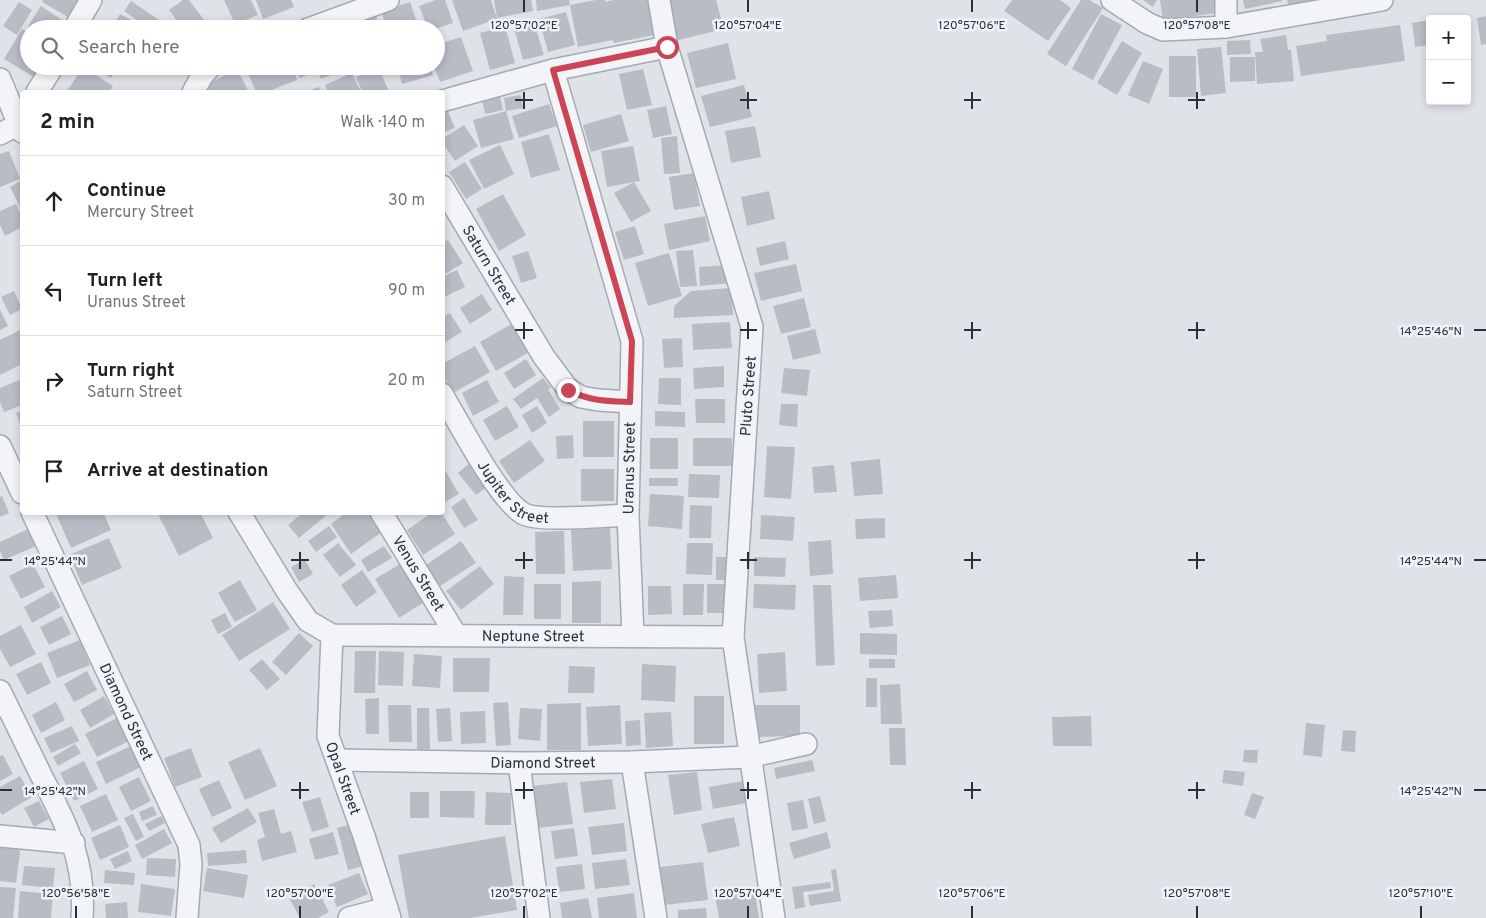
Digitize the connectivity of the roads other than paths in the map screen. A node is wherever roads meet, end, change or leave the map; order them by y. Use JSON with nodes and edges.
{"nodes":[{"id":1,"x":91,"y":0,"type":"edge"},
{"id":2,"x":388,"y":0,"type":"edge"},
{"id":3,"x":659,"y":0,"type":"edge"},
{"id":4,"x":1112,"y":0,"type":"edge"},
{"id":5,"x":1226,"y":0,"type":"edge"},
{"id":6,"x":1382,"y":0,"type":"edge"},
{"id":7,"x":79,"y":20,"type":"edge"},
{"id":8,"x":333,"y":20,"type":"edge"},
{"id":9,"x":1226,"y":27,"type":"junction"},
{"id":10,"x":667,"y":47,"type":"junction"},
{"id":11,"x":553,"y":70,"type":"junction"},
{"id":12,"x":47,"y":75,"type":"edge"},
{"id":13,"x":203,"y":75,"type":"edge"},
{"id":14,"x":0,"y":79,"type":"edge"},
{"id":15,"x":38,"y":90,"type":"edge"},
{"id":16,"x":193,"y":90,"type":"edge"},
{"id":17,"x":445,"y":100,"type":"edge"},
{"id":18,"x":20,"y":123,"type":"edge"},
{"id":19,"x":20,"y":125,"type":"edge"},
{"id":20,"x":0,"y":134,"type":"edge"},
{"id":21,"x":445,"y":191,"type":"edge"},
{"id":22,"x":445,"y":399,"type":"edge"},
{"id":23,"x":630,"y":402,"type":"junction"},
{"id":24,"x":0,"y":446,"type":"edge"},
{"id":25,"x":20,"y":490,"type":"edge"},
{"id":26,"x":33,"y":515,"type":"edge"},
{"id":27,"x":241,"y":515,"type":"edge"},
{"id":28,"x":382,"y":515,"type":"edge"},
{"id":29,"x":628,"y":515,"type":"junction"},
{"id":30,"x":332,"y":634,"type":"junction"},
{"id":31,"x":456,"y":635,"type":"junction"},
{"id":32,"x":633,"y":636,"type":"junction"},
{"id":33,"x":732,"y":637,"type":"junction"},
{"id":34,"x":0,"y":691,"type":"edge"},
{"id":35,"x":806,"y":744,"type":"dead end"},
{"id":36,"x":750,"y":757,"type":"junction"},
{"id":37,"x":337,"y":760,"type":"junction"},
{"id":38,"x":632,"y":762,"type":"junction"},
{"id":39,"x":519,"y":763,"type":"junction"},
{"id":40,"x":0,"y":836,"type":"edge"},
{"id":41,"x":74,"y":843,"type":"junction"},
{"id":42,"x":389,"y":913,"type":"edge"},
{"id":43,"x":82,"y":918,"type":"edge"},
{"id":44,"x":187,"y":918,"type":"edge"},
{"id":45,"x":349,"y":918,"type":"edge"},
{"id":46,"x":539,"y":918,"type":"edge"},
{"id":47,"x":656,"y":918,"type":"edge"},
{"id":48,"x":774,"y":918,"type":"edge"}],
"edges":[{"from":1,"to":7,"type":"street"},
{"from":2,"to":8,"type":"street"},
{"from":3,"to":10,"type":"street","name":"Pluto Street"},
{"from":4,"to":9,"type":"street"},
{"from":5,"to":9,"type":"street"},
{"from":6,"to":9,"type":"street"},
{"from":10,"to":11,"type":"street"},
{"from":10,"to":33,"type":"street","name":"Pluto Street"},
{"from":11,"to":17,"type":"street"},
{"from":11,"to":23,"type":"street","name":"Uranus Street"},
{"from":12,"to":15,"type":"street"},
{"from":13,"to":16,"type":"street"},
{"from":14,"to":18,"type":"street"},
{"from":19,"to":20,"type":"street"},
{"from":21,"to":23,"type":"street","name":"Saturn Street"},
{"from":22,"to":29,"type":"street","name":"Jupiter Street"},
{"from":23,"to":29,"type":"street","name":"Uranus Street"},
{"from":24,"to":25,"type":"street"},
{"from":26,"to":44,"type":"street","name":"Diamond Street"},
{"from":27,"to":30,"type":"street"},
{"from":28,"to":31,"type":"street","name":"Venus Street"},
{"from":29,"to":32,"type":"street","name":"Uranus Street"},
{"from":30,"to":31,"type":"street","name":"Neptune Street"},
{"from":30,"to":37,"type":"street","name":"Opal Street"},
{"from":31,"to":32,"type":"street","name":"Neptune Street"},
{"from":32,"to":33,"type":"street","name":"Neptune Street"},
{"from":33,"to":36,"type":"street","name":"Pluto Street"},
{"from":34,"to":41,"type":"street"},
{"from":35,"to":36,"type":"street","name":"Diamond Street"},
{"from":36,"to":38,"type":"street","name":"Diamond Street"},
{"from":36,"to":48,"type":"street","name":"Pluto Street"},
{"from":37,"to":39,"type":"street","name":"Diamond Street"},
{"from":37,"to":42,"type":"street","name":"Opal Street"},
{"from":38,"to":39,"type":"street","name":"Diamond Street"},
{"from":38,"to":47,"type":"street"},
{"from":39,"to":46,"type":"street"},
{"from":40,"to":41,"type":"street"},
{"from":41,"to":43,"type":"street"},
{"from":42,"to":45,"type":"street"}]}
